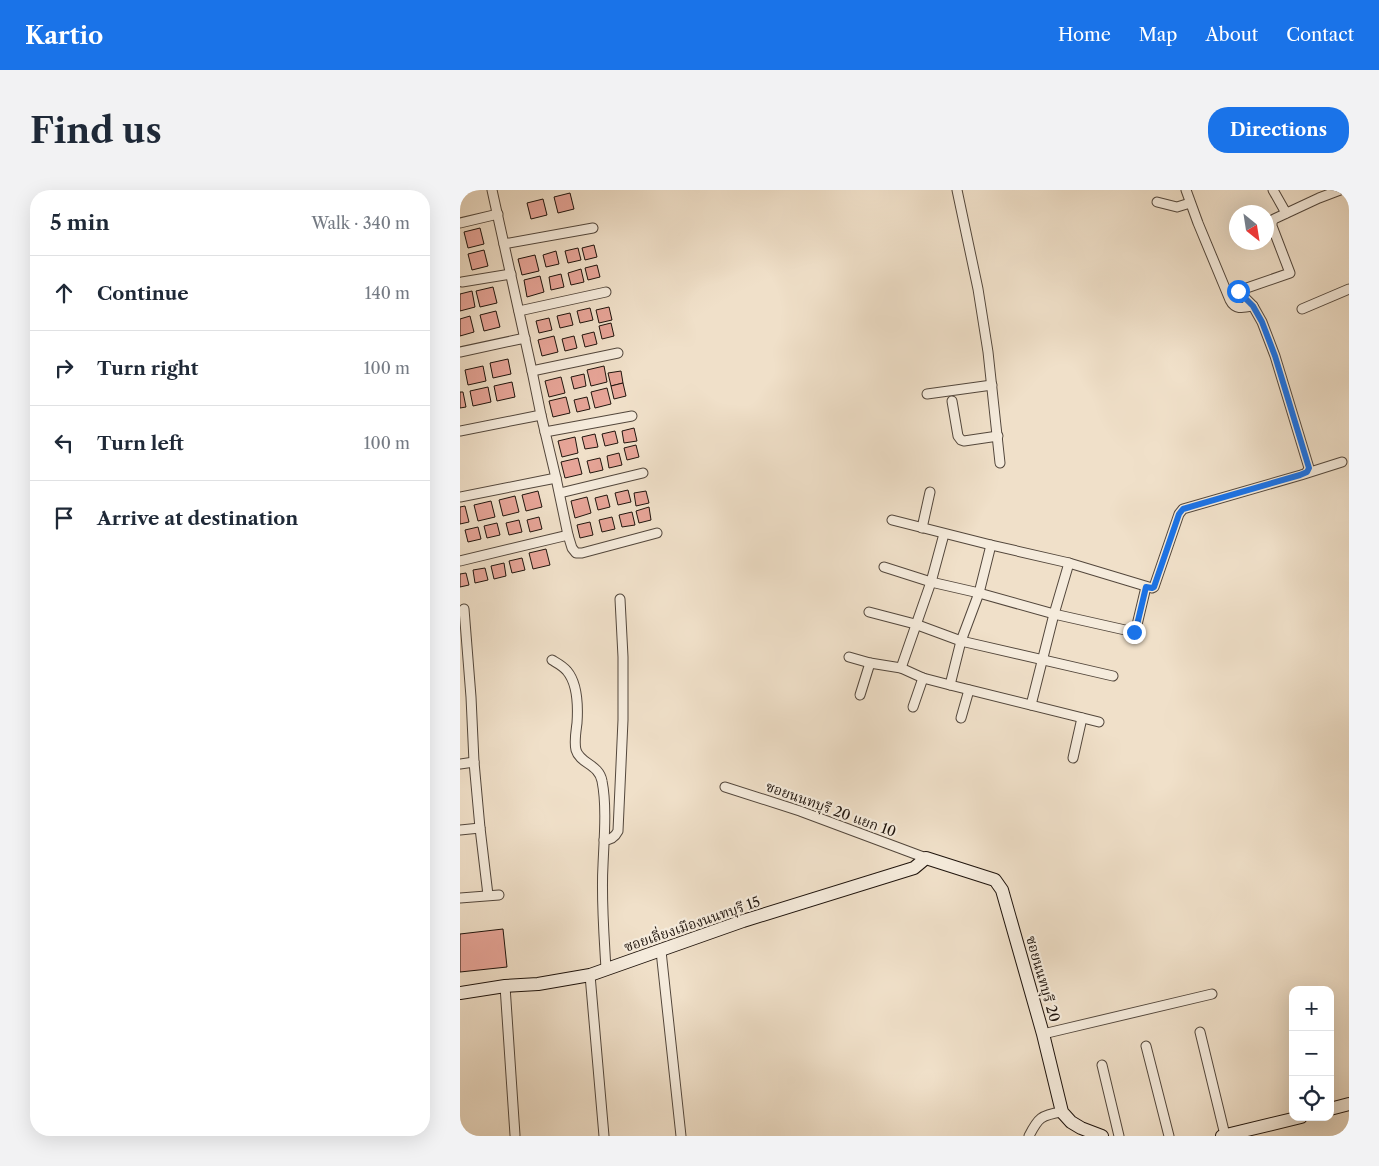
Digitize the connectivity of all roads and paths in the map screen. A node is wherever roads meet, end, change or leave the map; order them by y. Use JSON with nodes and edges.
{"nodes":[{"id":1,"x":492,"y":190,"type":"edge"},
{"id":2,"x":957,"y":190,"type":"edge"},
{"id":3,"x":1186,"y":190,"type":"edge"},
{"id":4,"x":1273,"y":190,"type":"edge"},
{"id":5,"x":1340,"y":190,"type":"edge"},
{"id":6,"x":1157,"y":202,"type":"dead end"},
{"id":7,"x":1190,"y":203,"type":"junction"},
{"id":8,"x":1286,"y":213,"type":"junction"},
{"id":9,"x":498,"y":214,"type":"junction"},
{"id":10,"x":460,"y":223,"type":"edge"},
{"id":11,"x":593,"y":228,"type":"dead end"},
{"id":12,"x":504,"y":244,"type":"junction"},
{"id":13,"x":510,"y":274,"type":"junction"},
{"id":14,"x":462,"y":282,"type":"dead end"},
{"id":15,"x":1349,"y":290,"type":"edge"},
{"id":16,"x":1238,"y":291,"type":"junction"},
{"id":17,"x":606,"y":292,"type":"dead end"},
{"id":18,"x":1228,"y":295,"type":"junction"},
{"id":19,"x":1253,"y":306,"type":"junction"},
{"id":20,"x":1302,"y":309,"type":"dead end"},
{"id":21,"x":519,"y":311,"type":"junction"},
{"id":22,"x":525,"y":338,"type":"junction"},
{"id":23,"x":460,"y":352,"type":"edge"},
{"id":24,"x":618,"y":353,"type":"dead end"},
{"id":25,"x":532,"y":371,"type":"junction"},
{"id":26,"x":992,"y":385,"type":"junction"},
{"id":27,"x":927,"y":394,"type":"dead end"},
{"id":28,"x":952,"y":401,"type":"dead end"},
{"id":29,"x":541,"y":415,"type":"junction"},
{"id":30,"x":632,"y":416,"type":"dead end"},
{"id":31,"x":460,"y":431,"type":"edge"},
{"id":32,"x":545,"y":432,"type":"junction"},
{"id":33,"x":998,"y":436,"type":"junction"},
{"id":34,"x":1342,"y":462,"type":"dead end"},
{"id":35,"x":1000,"y":463,"type":"dead end"},
{"id":36,"x":1307,"y":472,"type":"junction"},
{"id":37,"x":643,"y":474,"type":"dead end"},
{"id":38,"x":556,"y":478,"type":"junction"},
{"id":39,"x":930,"y":492,"type":"dead end"},
{"id":40,"x":560,"y":493,"type":"junction"},
{"id":41,"x":460,"y":497,"type":"edge"},
{"id":42,"x":892,"y":520,"type":"dead end"},
{"id":43,"x":922,"y":528,"type":"junction"},
{"id":44,"x":657,"y":533,"type":"dead end"},
{"id":45,"x":944,"y":534,"type":"junction"},
{"id":46,"x":568,"y":535,"type":"junction"},
{"id":47,"x":991,"y":545,"type":"junction"},
{"id":48,"x":460,"y":561,"type":"edge"},
{"id":49,"x":1069,"y":563,"type":"junction"},
{"id":50,"x":884,"y":567,"type":"dead end"},
{"id":51,"x":931,"y":582,"type":"junction"},
{"id":52,"x":1146,"y":587,"type":"junction"},
{"id":53,"x":979,"y":593,"type":"junction"},
{"id":54,"x":620,"y":599,"type":"dead end"},
{"id":55,"x":464,"y":609,"type":"dead end"},
{"id":56,"x":869,"y":612,"type":"dead end"},
{"id":57,"x":1054,"y":614,"type":"junction"},
{"id":58,"x":915,"y":624,"type":"junction"},
{"id":59,"x":463,"y":638,"type":"edge"},
{"id":60,"x":961,"y":641,"type":"junction"},
{"id":61,"x":849,"y":657,"type":"dead end"},
{"id":62,"x":552,"y":660,"type":"dead end"},
{"id":63,"x":1042,"y":661,"type":"junction"},
{"id":64,"x":870,"y":663,"type":"junction"},
{"id":65,"x":900,"y":668,"type":"junction"},
{"id":66,"x":1113,"y":676,"type":"dead end"},
{"id":67,"x":922,"y":678,"type":"junction"},
{"id":68,"x":950,"y":685,"type":"junction"},
{"id":69,"x":969,"y":690,"type":"junction"},
{"id":70,"x":860,"y":695,"type":"dead end"},
{"id":71,"x":471,"y":697,"type":"junction"},
{"id":72,"x":460,"y":699,"type":"edge"},
{"id":73,"x":1031,"y":705,"type":"junction"},
{"id":74,"x":913,"y":707,"type":"dead end"},
{"id":75,"x":961,"y":718,"type":"dead end"},
{"id":76,"x":1082,"y":718,"type":"junction"},
{"id":77,"x":1099,"y":722,"type":"dead end"},
{"id":78,"x":1073,"y":758,"type":"dead end"},
{"id":79,"x":474,"y":762,"type":"junction"},
{"id":80,"x":460,"y":764,"type":"edge"},
{"id":81,"x":725,"y":787,"type":"dead end"},
{"id":82,"x":480,"y":828,"type":"junction"},
{"id":83,"x":460,"y":830,"type":"edge"},
{"id":84,"x":604,"y":840,"type":"junction"},
{"id":85,"x":926,"y":858,"type":"junction"},
{"id":86,"x":499,"y":895,"type":"dead end"},
{"id":87,"x":488,"y":896,"type":"junction"},
{"id":88,"x":460,"y":898,"type":"edge"},
{"id":89,"x":661,"y":951,"type":"junction"},
{"id":90,"x":606,"y":969,"type":"junction"},
{"id":91,"x":590,"y":975,"type":"junction"},
{"id":92,"x":505,"y":986,"type":"junction"},
{"id":93,"x":460,"y":993,"type":"edge"},
{"id":94,"x":1212,"y":994,"type":"dead end"},
{"id":95,"x":1200,"y":1032,"type":"dead end"},
{"id":96,"x":1044,"y":1034,"type":"junction"},
{"id":97,"x":1146,"y":1046,"type":"dead end"},
{"id":98,"x":1102,"y":1064,"type":"dead end"},
{"id":99,"x":1349,"y":1104,"type":"edge"},
{"id":100,"x":1334,"y":1108,"type":"edge"},
{"id":101,"x":1062,"y":1112,"type":"junction"},
{"id":102,"x":1289,"y":1120,"type":"edge"},
{"id":103,"x":1246,"y":1133,"type":"edge"},
{"id":104,"x":515,"y":1135,"type":"dead end"},
{"id":105,"x":604,"y":1136,"type":"edge"},
{"id":106,"x":681,"y":1136,"type":"edge"},
{"id":107,"x":1029,"y":1136,"type":"edge"},
{"id":108,"x":1102,"y":1136,"type":"edge"},
{"id":109,"x":1119,"y":1136,"type":"edge"},
{"id":110,"x":1169,"y":1136,"type":"edge"},
{"id":111,"x":1223,"y":1136,"type":"edge"}],
"edges":[{"from":1,"to":9,"type":"street"},
{"from":2,"to":26,"type":"street"},
{"from":3,"to":7,"type":"street"},
{"from":4,"to":8,"type":"street"},
{"from":5,"to":8,"type":"street"},
{"from":6,"to":7,"type":"street"},
{"from":7,"to":18,"type":"street"},
{"from":8,"to":16,"type":"street"},
{"from":9,"to":10,"type":"street"},
{"from":9,"to":12,"type":"street"},
{"from":11,"to":12,"type":"street"},
{"from":12,"to":13,"type":"street"},
{"from":13,"to":14,"type":"street"},
{"from":13,"to":21,"type":"street"},
{"from":15,"to":20,"type":"street"},
{"from":16,"to":18,"type":"street"},
{"from":16,"to":19,"type":"street"},
{"from":17,"to":21,"type":"street"},
{"from":18,"to":19,"type":"street"},
{"from":19,"to":36,"type":"street"},
{"from":21,"to":22,"type":"street"},
{"from":22,"to":23,"type":"street"},
{"from":22,"to":25,"type":"street"},
{"from":24,"to":25,"type":"street"},
{"from":25,"to":29,"type":"street"},
{"from":26,"to":27,"type":"street"},
{"from":26,"to":33,"type":"street"},
{"from":28,"to":33,"type":"street"},
{"from":29,"to":31,"type":"street"},
{"from":29,"to":32,"type":"street"},
{"from":30,"to":32,"type":"street"},
{"from":32,"to":38,"type":"street"},
{"from":33,"to":35,"type":"street"},
{"from":34,"to":36,"type":"street"},
{"from":36,"to":52,"type":"street"},
{"from":37,"to":40,"type":"street"},
{"from":38,"to":40,"type":"street"},
{"from":38,"to":41,"type":"street"},
{"from":39,"to":43,"type":"street"},
{"from":40,"to":46,"type":"street"},
{"from":42,"to":43,"type":"street"},
{"from":43,"to":45,"type":"street"},
{"from":44,"to":46,"type":"street"},
{"from":45,"to":47,"type":"street"},
{"from":45,"to":51,"type":"street"},
{"from":46,"to":48,"type":"street"},
{"from":47,"to":49,"type":"street"},
{"from":47,"to":53,"type":"street"},
{"from":49,"to":52,"type":"street"},
{"from":49,"to":57,"type":"street"},
{"from":50,"to":51,"type":"street"},
{"from":51,"to":53,"type":"street"},
{"from":51,"to":58,"type":"street"},
{"from":52,"to":57,"type":"street"},
{"from":53,"to":57,"type":"street"},
{"from":53,"to":60,"type":"street"},
{"from":54,"to":84,"type":"street"},
{"from":55,"to":59,"type":"street"},
{"from":56,"to":58,"type":"street"},
{"from":57,"to":63,"type":"street"},
{"from":58,"to":60,"type":"street"},
{"from":58,"to":65,"type":"street"},
{"from":59,"to":71,"type":"street"},
{"from":60,"to":63,"type":"street"},
{"from":60,"to":68,"type":"street"},
{"from":61,"to":64,"type":"street"},
{"from":62,"to":84,"type":"street"},
{"from":63,"to":66,"type":"street"},
{"from":63,"to":73,"type":"street"},
{"from":64,"to":65,"type":"street"},
{"from":64,"to":70,"type":"street"},
{"from":65,"to":67,"type":"street"},
{"from":67,"to":68,"type":"street"},
{"from":67,"to":74,"type":"street"},
{"from":68,"to":69,"type":"street"},
{"from":69,"to":73,"type":"street"},
{"from":69,"to":75,"type":"street"},
{"from":71,"to":72,"type":"street"},
{"from":71,"to":79,"type":"street"},
{"from":73,"to":76,"type":"street"},
{"from":76,"to":77,"type":"street"},
{"from":76,"to":78,"type":"street"},
{"from":79,"to":80,"type":"street"},
{"from":79,"to":82,"type":"street"},
{"from":81,"to":85,"type":"street","name":"ซอยนนทบุรี 20 แยก 10"},
{"from":82,"to":83,"type":"street"},
{"from":82,"to":87,"type":"street"},
{"from":84,"to":90,"type":"street"},
{"from":85,"to":89,"type":"street","name":"ซอยเลี่ยงเมืองนนทบุรี 15"},
{"from":85,"to":96,"type":"street","name":"ซอยนนทบุรี 20"},
{"from":86,"to":87,"type":"street"},
{"from":87,"to":88,"type":"street"},
{"from":89,"to":90,"type":"street","name":"ซอยเลี่ยงเมืองนนทบุรี 15"},
{"from":89,"to":106,"type":"street"},
{"from":90,"to":91,"type":"street","name":"ซอยเลี่ยงเมืองนนทบุรี 15"},
{"from":91,"to":92,"type":"street","name":"ซอยเลี่ยงเมืองนนทบุรี 15"},
{"from":91,"to":105,"type":"street"},
{"from":92,"to":93,"type":"street","name":"ซอยเลี่ยงเมืองนนทบุรี 15"},
{"from":92,"to":104,"type":"street"},
{"from":94,"to":96,"type":"street"},
{"from":95,"to":111,"type":"street"},
{"from":96,"to":101,"type":"street","name":"ซอยนนทบุรี 20"},
{"from":97,"to":110,"type":"street"},
{"from":98,"to":109,"type":"street"},
{"from":99,"to":100,"type":"street"},
{"from":101,"to":107,"type":"street"},
{"from":101,"to":108,"type":"street"},
{"from":102,"to":103,"type":"street"},
{"from":103,"to":111,"type":"street"}]}
